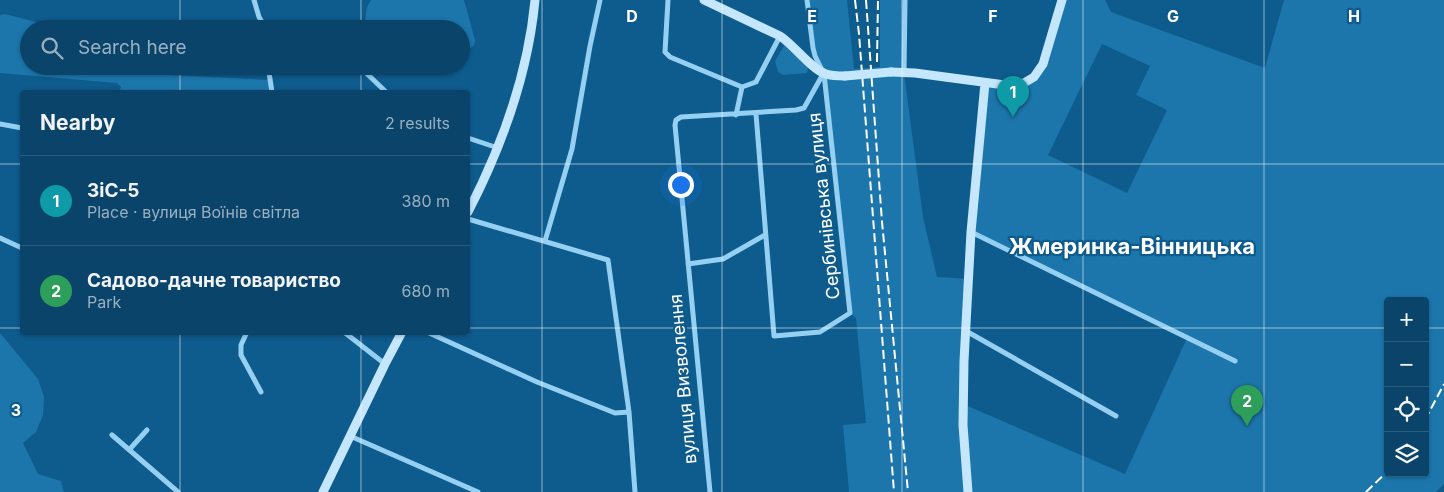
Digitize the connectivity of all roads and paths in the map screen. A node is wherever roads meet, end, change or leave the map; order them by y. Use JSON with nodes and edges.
{"nodes":[{"id":1,"x":254,"y":0,"type":"edge"},
{"id":2,"x":535,"y":0,"type":"edge"},
{"id":3,"x":600,"y":0,"type":"edge"},
{"id":4,"x":668,"y":0,"type":"edge"},
{"id":5,"x":704,"y":0,"type":"edge"},
{"id":6,"x":807,"y":0,"type":"edge"},
{"id":7,"x":905,"y":0,"type":"edge"},
{"id":8,"x":1062,"y":0,"type":"edge"},
{"id":9,"x":261,"y":20,"type":"edge"},
{"id":10,"x":780,"y":36,"type":"junction"},
{"id":11,"x":904,"y":73,"type":"junction"},
{"id":12,"x":824,"y":74,"type":"junction"},
{"id":13,"x":269,"y":75,"type":"edge"},
{"id":14,"x":368,"y":75,"type":"edge"},
{"id":15,"x":985,"y":83,"type":"junction"},
{"id":16,"x":742,"y":87,"type":"junction"},
{"id":17,"x":272,"y":90,"type":"edge"},
{"id":18,"x":384,"y":90,"type":"edge"},
{"id":19,"x":756,"y":114,"type":"junction"},
{"id":20,"x":736,"y":115,"type":"junction"},
{"id":21,"x":0,"y":124,"type":"edge"},
{"id":22,"x":20,"y":128,"type":"edge"},
{"id":23,"x":470,"y":139,"type":"edge"},
{"id":24,"x":498,"y":148,"type":"junction"},
{"id":25,"x":470,"y":208,"type":"edge"},
{"id":26,"x":470,"y":220,"type":"edge"},
{"id":27,"x":971,"y":232,"type":"junction"},
{"id":28,"x":765,"y":235,"type":"junction"},
{"id":29,"x":0,"y":238,"type":"edge"},
{"id":30,"x":544,"y":241,"type":"junction"},
{"id":31,"x":20,"y":247,"type":"edge"},
{"id":32,"x":688,"y":264,"type":"junction"},
{"id":33,"x":966,"y":331,"type":"junction"},
{"id":34,"x":246,"y":335,"type":"edge"},
{"id":35,"x":348,"y":335,"type":"edge"},
{"id":36,"x":400,"y":335,"type":"edge"},
{"id":37,"x":434,"y":335,"type":"edge"},
{"id":38,"x":1235,"y":361,"type":"dead end"},
{"id":39,"x":385,"y":364,"type":"junction"},
{"id":40,"x":261,"y":392,"type":"dead end"},
{"id":41,"x":629,"y":412,"type":"junction"},
{"id":42,"x":1116,"y":416,"type":"dead end"},
{"id":43,"x":147,"y":430,"type":"dead end"},
{"id":44,"x":112,"y":435,"type":"dead end"},
{"id":45,"x":350,"y":436,"type":"junction"},
{"id":46,"x":129,"y":450,"type":"junction"},
{"id":47,"x":178,"y":492,"type":"edge"},
{"id":48,"x":323,"y":492,"type":"edge"},
{"id":49,"x":478,"y":492,"type":"edge"},
{"id":50,"x":635,"y":492,"type":"edge"},
{"id":51,"x":710,"y":492,"type":"edge"},
{"id":52,"x":968,"y":492,"type":"edge"}],
"edges":[{"from":1,"to":9,"type":"street"},
{"from":2,"to":24,"type":"street"},
{"from":3,"to":30,"type":"street"},
{"from":4,"to":16,"type":"street"},
{"from":5,"to":10,"type":"street"},
{"from":6,"to":12,"type":"street"},
{"from":7,"to":11,"type":"street"},
{"from":8,"to":15,"type":"street"},
{"from":10,"to":12,"type":"street"},
{"from":10,"to":16,"type":"street"},
{"from":11,"to":12,"type":"street","bridge":true},
{"from":11,"to":15,"type":"street"},
{"from":12,"to":19,"type":"street","name":"вулиця Визволення"},
{"from":12,"to":28,"type":"street","name":"Сербинівська вулиця"},
{"from":13,"to":17,"type":"street"},
{"from":14,"to":18,"type":"street"},
{"from":15,"to":27,"type":"street"},
{"from":16,"to":20,"type":"street"},
{"from":19,"to":20,"type":"street","name":"вулиця Визволення"},
{"from":19,"to":28,"type":"street"},
{"from":20,"to":32,"type":"street","name":"вулиця Визволення"},
{"from":21,"to":22,"type":"street"},
{"from":23,"to":24,"type":"street"},
{"from":24,"to":25,"type":"street"},
{"from":26,"to":30,"type":"street"},
{"from":27,"to":33,"type":"street"},
{"from":27,"to":38,"type":"street"},
{"from":28,"to":32,"type":"street"},
{"from":29,"to":31,"type":"street"},
{"from":30,"to":41,"type":"street"},
{"from":32,"to":51,"type":"street","name":"вулиця Визволення"},
{"from":33,"to":42,"type":"street"},
{"from":33,"to":52,"type":"street"},
{"from":34,"to":40,"type":"street"},
{"from":35,"to":39,"type":"street"},
{"from":36,"to":39,"type":"street"},
{"from":37,"to":41,"type":"street"},
{"from":39,"to":45,"type":"street"},
{"from":41,"to":50,"type":"street"},
{"from":43,"to":46,"type":"street"},
{"from":44,"to":46,"type":"street"},
{"from":45,"to":48,"type":"street"},
{"from":45,"to":49,"type":"street"},
{"from":46,"to":47,"type":"street"}]}
